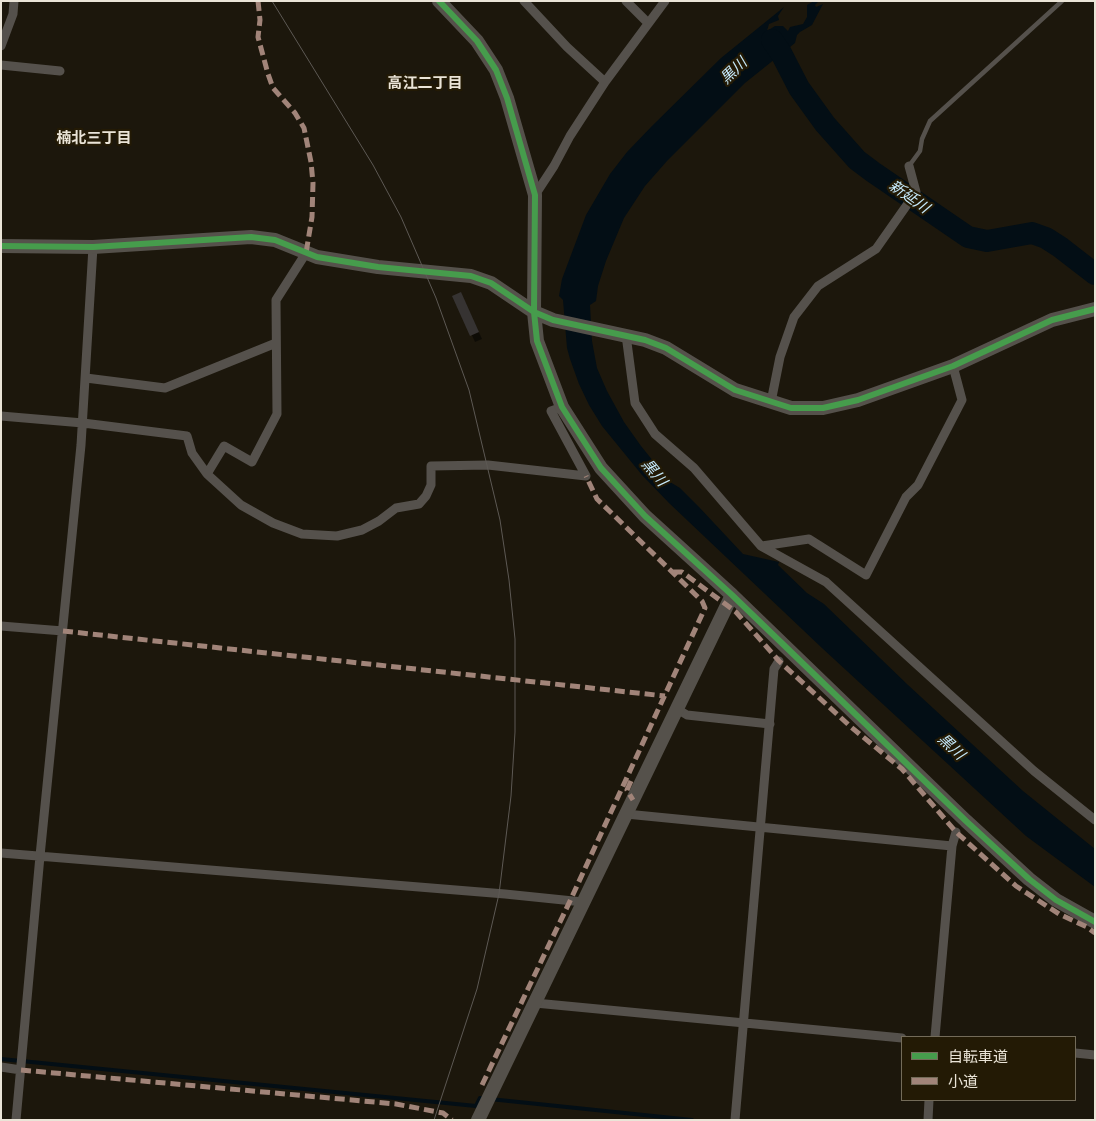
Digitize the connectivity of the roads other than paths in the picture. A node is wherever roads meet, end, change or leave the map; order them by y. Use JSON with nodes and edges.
{"nodes":[{"id":1,"x":14,"y":1,"type":"edge"},
{"id":2,"x":439,"y":1,"type":"edge"},
{"id":3,"x":524,"y":1,"type":"edge"},
{"id":4,"x":626,"y":1,"type":"edge"},
{"id":5,"x":666,"y":1,"type":"edge"},
{"id":6,"x":1062,"y":1,"type":"edge"},
{"id":7,"x":648,"y":23,"type":"junction"},
{"id":8,"x":1,"y":46,"type":"edge"},
{"id":9,"x":1,"y":65,"type":"edge"},
{"id":10,"x":60,"y":71,"type":"dead end"},
{"id":11,"x":605,"y":82,"type":"junction"},
{"id":12,"x":909,"y":166,"type":"joint"},
{"id":13,"x":535,"y":195,"type":"junction"},
{"id":14,"x":1,"y":246,"type":"edge"},
{"id":15,"x":93,"y":247,"type":"junction"},
{"id":16,"x":306,"y":253,"type":"junction"},
{"id":17,"x":1095,"y":309,"type":"edge"},
{"id":18,"x":534,"y":312,"type":"junction"},
{"id":19,"x":626,"y":335,"type":"junction"},
{"id":20,"x":276,"y":343,"type":"junction"},
{"id":21,"x":952,"y":366,"type":"junction"},
{"id":22,"x":86,"y":378,"type":"junction"},
{"id":23,"x":771,"y":402,"type":"junction"},
{"id":24,"x":562,"y":406,"type":"junction"},
{"id":25,"x":1,"y":416,"type":"edge"},
{"id":26,"x":83,"y":423,"type":"junction"},
{"id":27,"x":207,"y":474,"type":"junction"},
{"id":28,"x":761,"y":546,"type":"junction"},
{"id":29,"x":732,"y":595,"type":"junction"},
{"id":30,"x":1,"y":626,"type":"edge"},
{"id":31,"x":64,"y":631,"type":"junction"},
{"id":32,"x":779,"y":661,"type":"dead end"},
{"id":33,"x":676,"y":709,"type":"junction"},
{"id":34,"x":770,"y":724,"type":"junction"},
{"id":35,"x":626,"y":814,"type":"junction"},
{"id":36,"x":1095,"y":820,"type":"edge"},
{"id":37,"x":762,"y":827,"type":"junction"},
{"id":38,"x":956,"y":832,"type":"dead end"},
{"id":39,"x":952,"y":846,"type":"junction"},
{"id":40,"x":1,"y":853,"type":"edge"},
{"id":41,"x":40,"y":856,"type":"junction"},
{"id":42,"x":583,"y":902,"type":"junction"},
{"id":43,"x":1095,"y":922,"type":"edge"},
{"id":44,"x":535,"y":1004,"type":"junction"},
{"id":45,"x":743,"y":1024,"type":"junction"},
{"id":46,"x":935,"y":1036,"type":"edge"},
{"id":47,"x":901,"y":1038,"type":"edge"},
{"id":48,"x":1076,"y":1053,"type":"edge"},
{"id":49,"x":1095,"y":1055,"type":"edge"},
{"id":50,"x":1,"y":1067,"type":"edge"},
{"id":51,"x":21,"y":1070,"type":"junction"},
{"id":52,"x":930,"y":1101,"type":"edge"},
{"id":53,"x":16,"y":1120,"type":"edge"},
{"id":54,"x":478,"y":1120,"type":"edge"},
{"id":55,"x":735,"y":1120,"type":"edge"},
{"id":56,"x":928,"y":1120,"type":"edge"}],
"edges":[{"from":1,"to":8,"type":"street"},
{"from":2,"to":13,"type":"street"},
{"from":3,"to":11,"type":"street"},
{"from":4,"to":7,"type":"street"},
{"from":5,"to":7,"type":"street"},
{"from":6,"to":12,"type":"lane"},
{"from":7,"to":11,"type":"street"},
{"from":9,"to":10,"type":"street"},
{"from":11,"to":13,"type":"street"},
{"from":12,"to":23,"type":"street"},
{"from":13,"to":18,"type":"street"},
{"from":14,"to":15,"type":"street"},
{"from":15,"to":16,"type":"street"},
{"from":15,"to":22,"type":"street"},
{"from":16,"to":18,"type":"street"},
{"from":16,"to":20,"type":"street"},
{"from":17,"to":21,"type":"street"},
{"from":18,"to":19,"type":"street"},
{"from":18,"to":24,"type":"street"},
{"from":19,"to":23,"type":"street"},
{"from":19,"to":28,"type":"street"},
{"from":20,"to":22,"type":"street"},
{"from":20,"to":27,"type":"street"},
{"from":21,"to":23,"type":"street"},
{"from":21,"to":28,"type":"street"},
{"from":22,"to":26,"type":"street"},
{"from":24,"to":27,"type":"street"},
{"from":24,"to":29,"type":"street"},
{"from":25,"to":26,"type":"street"},
{"from":26,"to":27,"type":"street"},
{"from":26,"to":31,"type":"street"},
{"from":28,"to":36,"type":"street"},
{"from":29,"to":33,"type":"street"},
{"from":29,"to":43,"type":"street"},
{"from":30,"to":31,"type":"street"},
{"from":31,"to":41,"type":"street"},
{"from":32,"to":34,"type":"street"},
{"from":33,"to":34,"type":"street"},
{"from":33,"to":35,"type":"street"},
{"from":34,"to":37,"type":"street"},
{"from":35,"to":37,"type":"street"},
{"from":35,"to":42,"type":"street"},
{"from":37,"to":39,"type":"street"},
{"from":37,"to":45,"type":"street"},
{"from":38,"to":39,"type":"street"},
{"from":39,"to":46,"type":"street"},
{"from":40,"to":41,"type":"street"},
{"from":41,"to":42,"type":"street"},
{"from":41,"to":51,"type":"street"},
{"from":42,"to":44,"type":"street"},
{"from":44,"to":45,"type":"street"},
{"from":44,"to":54,"type":"street"},
{"from":45,"to":47,"type":"street"},
{"from":45,"to":55,"type":"street"},
{"from":48,"to":49,"type":"street"},
{"from":50,"to":51,"type":"street"},
{"from":51,"to":53,"type":"street"},
{"from":52,"to":56,"type":"street"}]}
